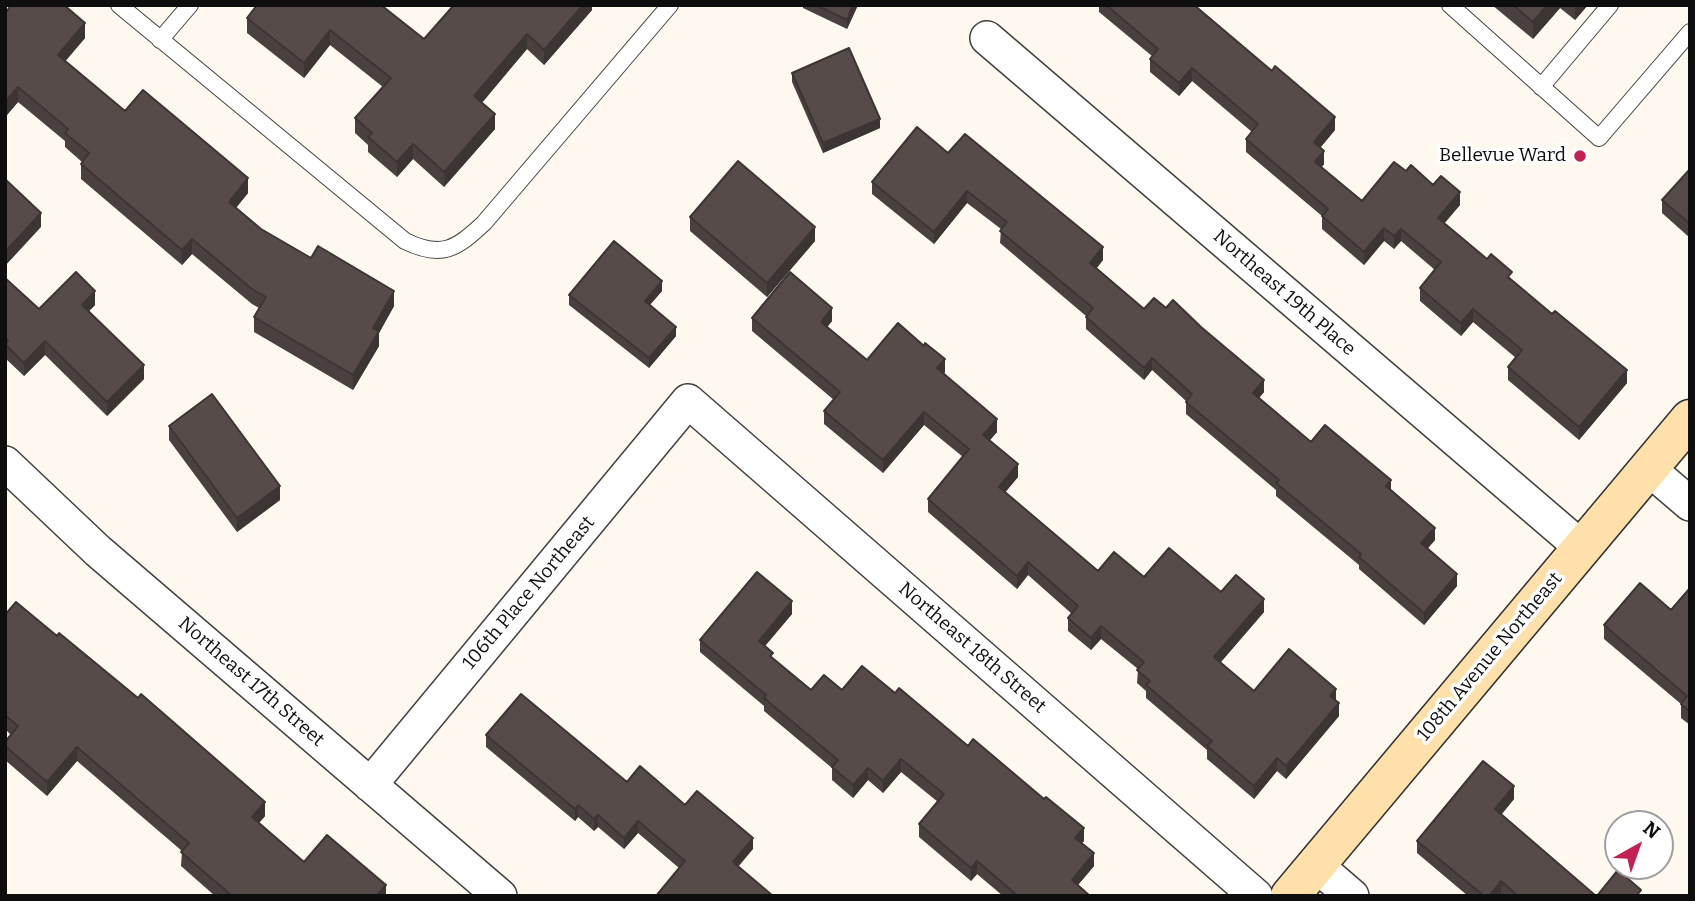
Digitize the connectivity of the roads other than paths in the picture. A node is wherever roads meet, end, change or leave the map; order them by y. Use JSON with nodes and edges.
{"nodes":[{"id":1,"x":119,"y":5,"type":"edge"},
{"id":2,"x":190,"y":5,"type":"edge"},
{"id":3,"x":670,"y":5,"type":"edge"},
{"id":4,"x":1450,"y":5,"type":"edge"},
{"id":5,"x":1610,"y":5,"type":"edge"},
{"id":6,"x":1690,"y":32,"type":"edge"},
{"id":7,"x":986,"y":38,"type":"dead end"},
{"id":8,"x":160,"y":40,"type":"junction"},
{"id":9,"x":1541,"y":87,"type":"junction"},
{"id":10,"x":688,"y":401,"type":"joint"},
{"id":11,"x":1690,"y":419,"type":"edge"},
{"id":12,"x":5,"y":463,"type":"edge"},
{"id":13,"x":1649,"y":469,"type":"junction"},
{"id":14,"x":1690,"y":504,"type":"edge"},
{"id":15,"x":1582,"y":548,"type":"junction"},
{"id":16,"x":370,"y":785,"type":"junction"},
{"id":17,"x":1316,"y":865,"type":"junction"},
{"id":18,"x":500,"y":896,"type":"edge"},
{"id":19,"x":1256,"y":896,"type":"edge"},
{"id":20,"x":1290,"y":896,"type":"edge"},
{"id":21,"x":1352,"y":896,"type":"edge"}],
"edges":[{"from":1,"to":8,"type":"lane"},
{"from":2,"to":8,"type":"lane"},
{"from":3,"to":8,"type":"lane"},
{"from":4,"to":9,"type":"lane"},
{"from":5,"to":9,"type":"lane"},
{"from":6,"to":9,"type":"lane"},
{"from":7,"to":15,"type":"street","name":"Northeast 19th Place"},
{"from":10,"to":16,"type":"street","name":"106th Place Northeast"},
{"from":10,"to":19,"type":"street","name":"Northeast 18th Street"},
{"from":11,"to":13,"type":"main road","name":"108th Avenue Northeast"},
{"from":12,"to":16,"type":"street","name":"Northeast 17th Street"},
{"from":13,"to":14,"type":"street"},
{"from":13,"to":15,"type":"main road","name":"108th Avenue Northeast"},
{"from":15,"to":17,"type":"main road","name":"108th Avenue Northeast"},
{"from":16,"to":18,"type":"street","name":"Northeast 17th Street"},
{"from":17,"to":20,"type":"main road","name":"108th Avenue Northeast"},
{"from":17,"to":21,"type":"street"}]}
